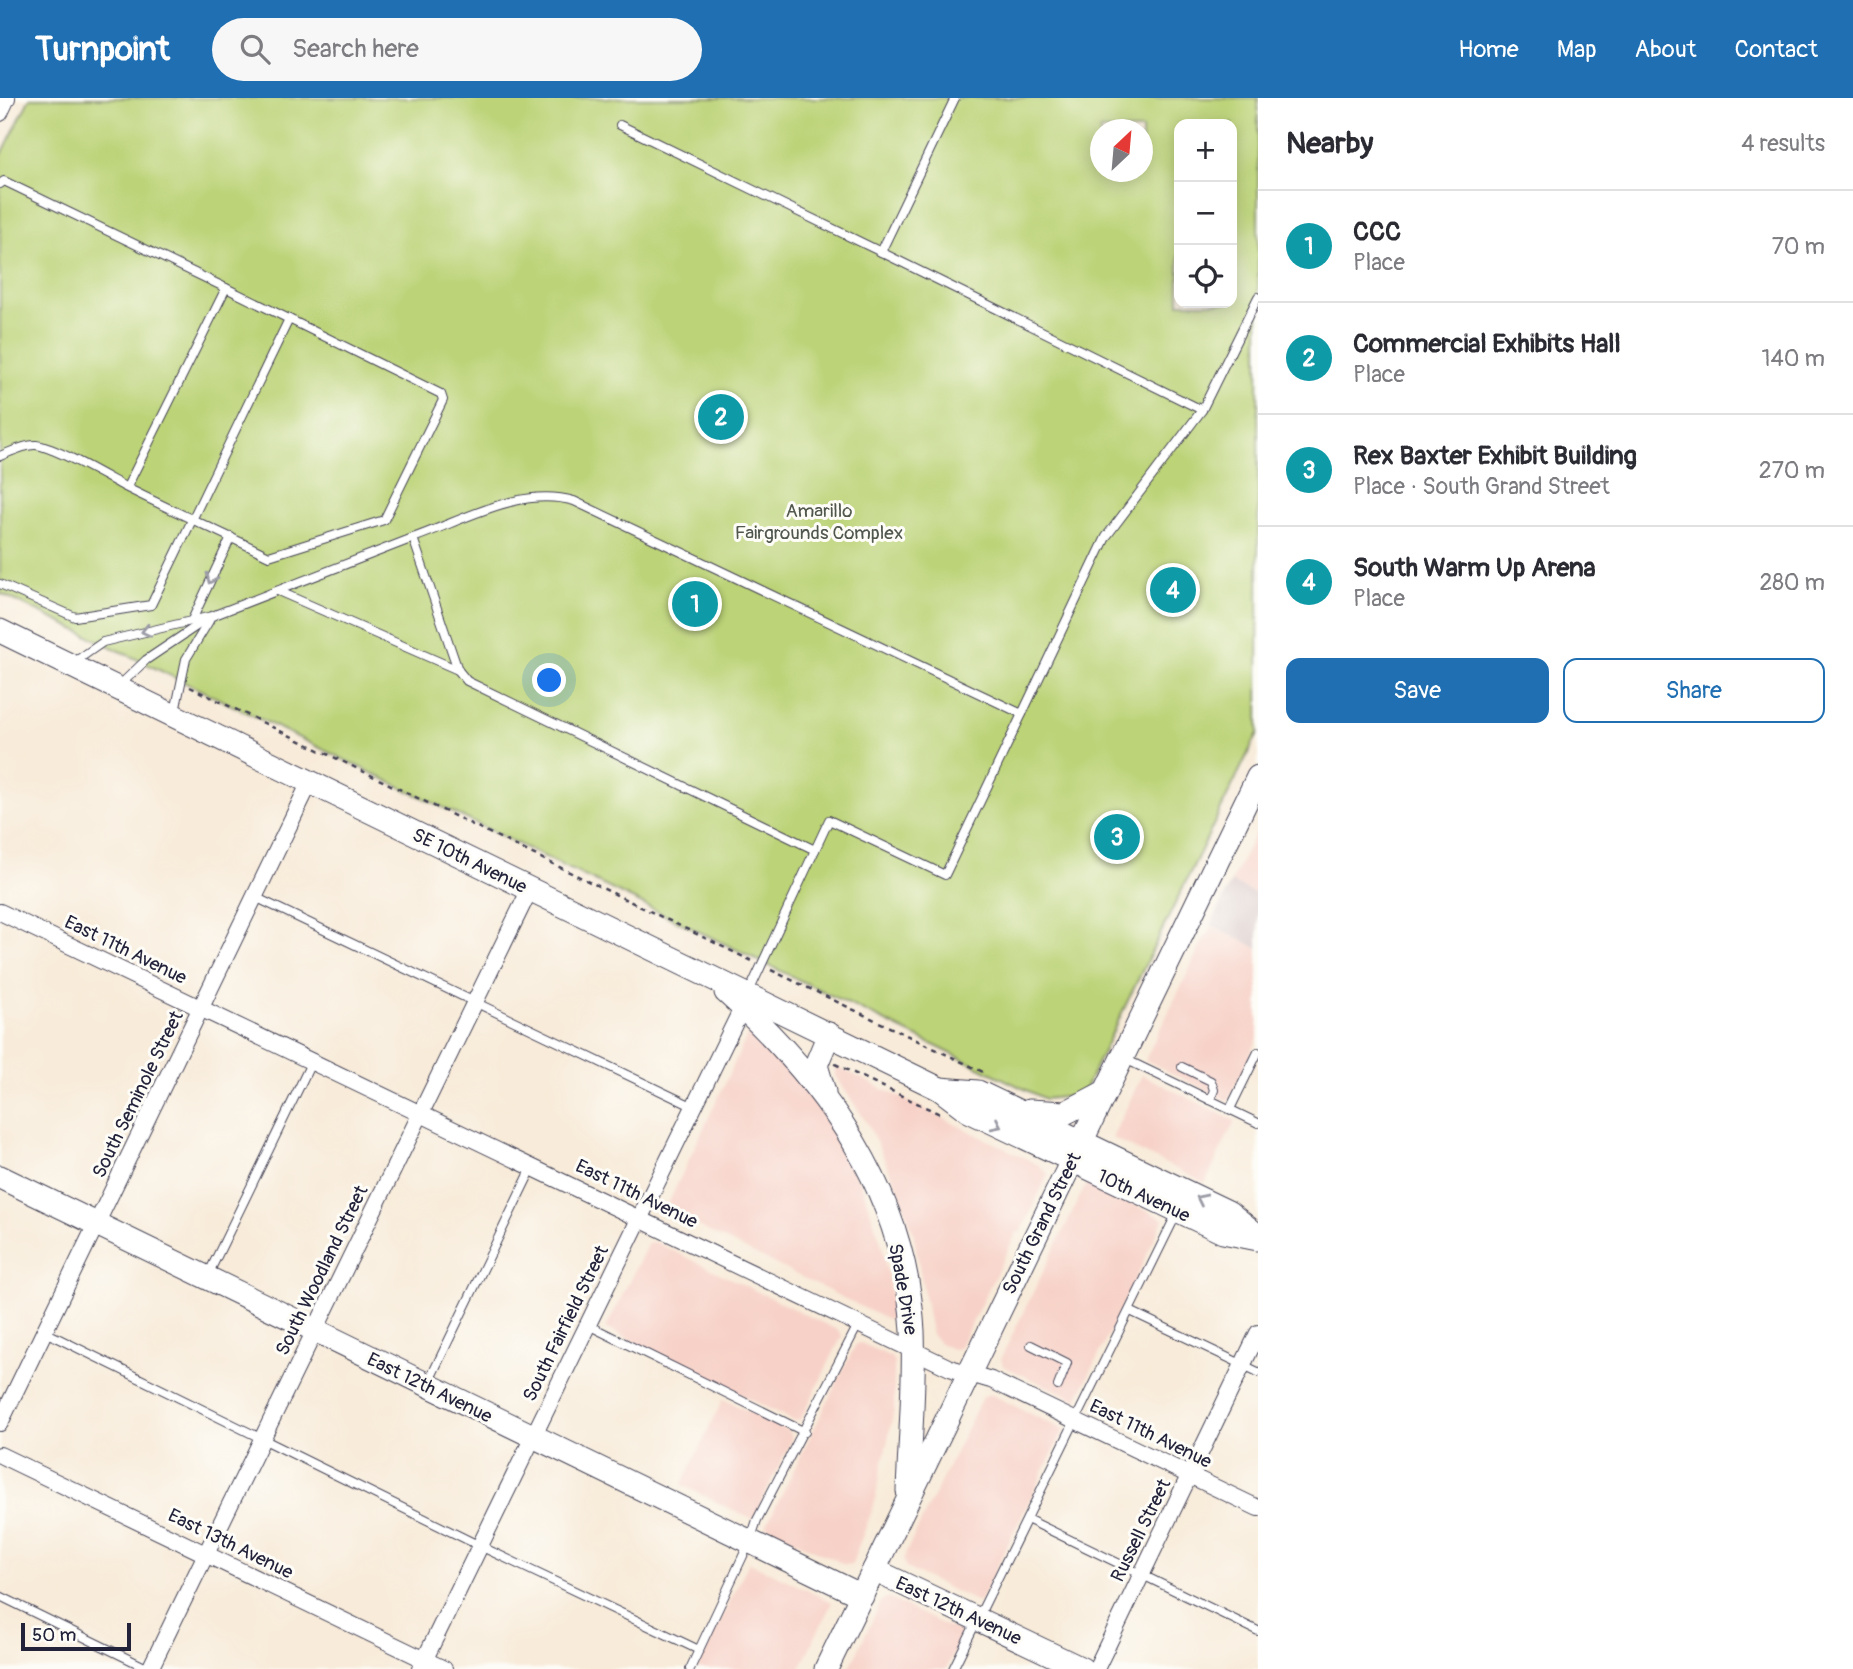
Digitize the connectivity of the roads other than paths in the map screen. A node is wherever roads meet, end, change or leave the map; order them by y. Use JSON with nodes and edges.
{"nodes":[{"id":1,"x":7,"y":98,"type":"edge"},
{"id":2,"x":955,"y":98,"type":"edge"},
{"id":3,"x":0,"y":113,"type":"edge"},
{"id":4,"x":620,"y":125,"type":"dead end"},
{"id":5,"x":0,"y":184,"type":"edge"},
{"id":6,"x":881,"y":252,"type":"junction"},
{"id":7,"x":226,"y":288,"type":"junction"},
{"id":8,"x":1258,"y":297,"type":"edge"},
{"id":9,"x":289,"y":319,"type":"junction"},
{"id":10,"x":1202,"y":410,"type":"junction"},
{"id":11,"x":0,"y":456,"type":"edge"},
{"id":12,"x":127,"y":487,"type":"junction"},
{"id":13,"x":191,"y":518,"type":"junction"},
{"id":14,"x":231,"y":537,"type":"junction"},
{"id":15,"x":413,"y":538,"type":"junction"},
{"id":16,"x":0,"y":584,"type":"edge"},
{"id":17,"x":278,"y":591,"type":"junction"},
{"id":18,"x":212,"y":615,"type":"junction"},
{"id":19,"x":192,"y":620,"type":"junction"},
{"id":20,"x":0,"y":631,"type":"edge"},
{"id":21,"x":70,"y":665,"type":"junction"},
{"id":22,"x":458,"y":670,"type":"junction"},
{"id":23,"x":118,"y":688,"type":"junction"},
{"id":24,"x":1022,"y":714,"type":"junction"},
{"id":25,"x":174,"y":716,"type":"junction"},
{"id":26,"x":1258,"y":777,"type":"edge"},
{"id":27,"x":310,"y":782,"type":"junction"},
{"id":28,"x":815,"y":850,"type":"junction"},
{"id":29,"x":530,"y":889,"type":"junction"},
{"id":30,"x":255,"y":897,"type":"junction"},
{"id":31,"x":0,"y":912,"type":"edge"},
{"id":32,"x":706,"y":974,"type":"joint"},
{"id":33,"x":746,"y":1001,"type":"junction"},
{"id":34,"x":475,"y":1002,"type":"junction"},
{"id":35,"x":201,"y":1009,"type":"junction"},
{"id":36,"x":829,"y":1034,"type":"junction"},
{"id":37,"x":1258,"y":1052,"type":"edge"},
{"id":38,"x":1122,"y":1057,"type":"junction"},
{"id":39,"x":312,"y":1061,"type":"junction"},
{"id":40,"x":1182,"y":1067,"type":"dead end"},
{"id":41,"x":940,"y":1089,"type":"junction"},
{"id":42,"x":1105,"y":1093,"type":"junction"},
{"id":43,"x":825,"y":1095,"type":"junction"},
{"id":44,"x":1209,"y":1100,"type":"junction"},
{"id":45,"x":696,"y":1107,"type":"junction"},
{"id":46,"x":1012,"y":1108,"type":"junction"},
{"id":47,"x":1230,"y":1109,"type":"junction"},
{"id":48,"x":421,"y":1113,"type":"junction"},
{"id":49,"x":1258,"y":1123,"type":"edge"},
{"id":50,"x":1076,"y":1150,"type":"junction"},
{"id":51,"x":533,"y":1166,"type":"junction"},
{"id":52,"x":0,"y":1177,"type":"edge"},
{"id":53,"x":1178,"y":1211,"type":"junction"},
{"id":54,"x":640,"y":1218,"type":"junction"},
{"id":55,"x":98,"y":1225,"type":"junction"},
{"id":56,"x":1258,"y":1238,"type":"edge"},
{"id":57,"x":207,"y":1278,"type":"junction"},
{"id":58,"x":1129,"y":1311,"type":"junction"},
{"id":59,"x":859,"y":1323,"type":"junction"},
{"id":60,"x":587,"y":1325,"type":"junction"},
{"id":61,"x":45,"y":1332,"type":"junction"},
{"id":62,"x":315,"y":1332,"type":"junction"},
{"id":63,"x":1258,"y":1333,"type":"edge"},
{"id":64,"x":1031,"y":1345,"type":"dead end"},
{"id":65,"x":913,"y":1350,"type":"junction"},
{"id":66,"x":1242,"y":1365,"type":"junction"},
{"id":67,"x":969,"y":1373,"type":"junction"},
{"id":68,"x":1258,"y":1373,"type":"edge"},
{"id":69,"x":427,"y":1386,"type":"junction"},
{"id":70,"x":1058,"y":1386,"type":"dead end"},
{"id":71,"x":1076,"y":1420,"type":"junction"},
{"id":72,"x":0,"y":1423,"type":"edge"},
{"id":73,"x":805,"y":1432,"type":"junction"},
{"id":74,"x":533,"y":1437,"type":"junction"},
{"id":75,"x":262,"y":1440,"type":"junction"},
{"id":76,"x":0,"y":1455,"type":"edge"},
{"id":77,"x":1190,"y":1475,"type":"junction"},
{"id":78,"x":908,"y":1500,"type":"junction"},
{"id":79,"x":1258,"y":1508,"type":"edge"},
{"id":80,"x":1027,"y":1519,"type":"junction"},
{"id":81,"x":750,"y":1541,"type":"junction"},
{"id":82,"x":480,"y":1546,"type":"junction"},
{"id":83,"x":205,"y":1554,"type":"junction"},
{"id":84,"x":874,"y":1570,"type":"junction"},
{"id":85,"x":1142,"y":1575,"type":"junction"},
{"id":86,"x":0,"y":1596,"type":"edge"},
{"id":87,"x":862,"y":1596,"type":"junction"},
{"id":88,"x":977,"y":1619,"type":"junction"},
{"id":89,"x":1258,"y":1631,"type":"edge"},
{"id":90,"x":699,"y":1650,"type":"junction"},
{"id":91,"x":422,"y":1664,"type":"edge"},
{"id":92,"x":149,"y":1669,"type":"edge"},
{"id":93,"x":444,"y":1669,"type":"edge"},
{"id":94,"x":690,"y":1669,"type":"edge"},
{"id":95,"x":826,"y":1669,"type":"edge"},
{"id":96,"x":953,"y":1669,"type":"edge"},
{"id":97,"x":1082,"y":1669,"type":"edge"},
{"id":98,"x":1096,"y":1669,"type":"edge"}],
"edges":[{"from":1,"to":3,"type":"street"},
{"from":2,"to":6,"type":"lane"},
{"from":4,"to":6,"type":"lane"},
{"from":5,"to":7,"type":"lane"},
{"from":6,"to":10,"type":"lane"},
{"from":7,"to":9,"type":"lane"},
{"from":7,"to":12,"type":"lane"},
{"from":8,"to":10,"type":"lane"},
{"from":9,"to":13,"type":"lane"},
{"from":9,"to":14,"type":"lane"},
{"from":10,"to":24,"type":"lane"},
{"from":11,"to":12,"type":"lane"},
{"from":12,"to":13,"type":"lane"},
{"from":13,"to":14,"type":"lane"},
{"from":13,"to":16,"type":"lane"},
{"from":14,"to":19,"type":"lane","one_way":true},
{"from":15,"to":17,"type":"lane"},
{"from":15,"to":22,"type":"lane"},
{"from":15,"to":24,"type":"lane"},
{"from":17,"to":18,"type":"lane"},
{"from":17,"to":22,"type":"lane"},
{"from":18,"to":19,"type":"lane"},
{"from":18,"to":23,"type":"lane"},
{"from":18,"to":25,"type":"lane"},
{"from":19,"to":21,"type":"lane","one_way":true},
{"from":20,"to":21,"type":"main road","name":"SE 10th Avenue"},
{"from":21,"to":23,"type":"main road","name":"SE 10th Avenue"},
{"from":22,"to":28,"type":"lane"},
{"from":23,"to":25,"type":"main road","name":"SE 10th Avenue"},
{"from":24,"to":28,"type":"lane"},
{"from":25,"to":27,"type":"main road","name":"SE 10th Avenue"},
{"from":26,"to":38,"type":"main road","name":"South Grand Street"},
{"from":27,"to":29,"type":"main road","name":"SE 10th Avenue"},
{"from":27,"to":30,"type":"street","name":"South Seminole Street"},
{"from":28,"to":33,"type":"lane"},
{"from":29,"to":32,"type":"main road","name":"SE 10th Avenue"},
{"from":29,"to":34,"type":"street","name":"South Woodland Street"},
{"from":30,"to":34,"type":"lane"},
{"from":30,"to":35,"type":"street","name":"South Seminole Street"},
{"from":31,"to":35,"type":"street","name":"East 11th Avenue"},
{"from":32,"to":33,"type":"main road","name":"Spade Drive"},
{"from":33,"to":36,"type":"main road"},
{"from":33,"to":43,"type":"main road","name":"Spade Drive"},
{"from":33,"to":45,"type":"street","name":"South Fairfield Street"},
{"from":34,"to":45,"type":"lane"},
{"from":34,"to":48,"type":"street","name":"South Woodland Street"},
{"from":35,"to":39,"type":"street","name":"East 11th Avenue"},
{"from":35,"to":55,"type":"street","name":"South Seminole Street"},
{"from":36,"to":41,"type":"main road"},
{"from":36,"to":43,"type":"main road","name":"Spade Drive"},
{"from":37,"to":47,"type":"lane"},
{"from":38,"to":42,"type":"main road","name":"South Grand Street"},
{"from":38,"to":44,"type":"lane"},
{"from":39,"to":48,"type":"street","name":"East 11th Avenue"},
{"from":39,"to":57,"type":"lane"},
{"from":40,"to":44,"type":"lane"},
{"from":41,"to":46,"type":"main road","name":"10th Avenue"},
{"from":41,"to":50,"type":"main road","name":"10th Avenue","one_way":true},
{"from":42,"to":46,"type":"main road"},
{"from":42,"to":50,"type":"main road","name":"South Grand Street"},
{"from":43,"to":65,"type":"main road","name":"Spade Drive"},
{"from":44,"to":47,"type":"lane"},
{"from":45,"to":54,"type":"street","name":"South Fairfield Street"},
{"from":46,"to":50,"type":"main road","name":"10th Avenue"},
{"from":47,"to":49,"type":"lane"},
{"from":48,"to":51,"type":"street","name":"East 11th Avenue"},
{"from":48,"to":62,"type":"street","name":"South Woodland Street"},
{"from":50,"to":53,"type":"main road","name":"10th Avenue"},
{"from":56,"to":50,"type":"main road","name":"10th Avenue","one_way":true},
{"from":50,"to":67,"type":"main road","name":"South Grand Street"},
{"from":51,"to":54,"type":"street","name":"East 11th Avenue"},
{"from":51,"to":69,"type":"lane"},
{"from":52,"to":55,"type":"main road","name":"East 12th Avenue"},
{"from":53,"to":56,"type":"main road","name":"10th Avenue"},
{"from":53,"to":58,"type":"lane"},
{"from":54,"to":59,"type":"street","name":"East 11th Avenue"},
{"from":54,"to":60,"type":"street","name":"South Fairfield Street"},
{"from":55,"to":57,"type":"main road","name":"East 12th Avenue"},
{"from":55,"to":61,"type":"street","name":"South Seminole Street"},
{"from":57,"to":62,"type":"main road","name":"East 12th Avenue"},
{"from":58,"to":66,"type":"lane"},
{"from":58,"to":71,"type":"lane"},
{"from":59,"to":65,"type":"street","name":"East 11th Avenue"},
{"from":59,"to":73,"type":"lane"},
{"from":60,"to":73,"type":"lane"},
{"from":60,"to":74,"type":"street","name":"South Fairfield Street"},
{"from":61,"to":72,"type":"street","name":"South Seminole Street"},
{"from":61,"to":75,"type":"lane"},
{"from":62,"to":69,"type":"main road","name":"East 12th Avenue"},
{"from":62,"to":75,"type":"street","name":"South Woodland Street"},
{"from":63,"to":66,"type":"street","name":"Russell Street"},
{"from":64,"to":70,"type":"lane"},
{"from":65,"to":67,"type":"street","name":"East 11th Avenue"},
{"from":65,"to":78,"type":"main road","name":"Spade Drive"},
{"from":66,"to":68,"type":"lane"},
{"from":66,"to":77,"type":"street","name":"Russell Street"},
{"from":67,"to":71,"type":"street","name":"East 11th Avenue"},
{"from":67,"to":78,"type":"main road","name":"South Grand Street"},
{"from":69,"to":74,"type":"main road","name":"East 12th Avenue"},
{"from":71,"to":77,"type":"street","name":"East 11th Avenue"},
{"from":71,"to":80,"type":"lane"},
{"from":73,"to":81,"type":"lane"},
{"from":74,"to":81,"type":"main road","name":"East 12th Avenue"},
{"from":74,"to":82,"type":"street","name":"South Fairfield Street"},
{"from":75,"to":82,"type":"lane"},
{"from":75,"to":83,"type":"street","name":"South Woodland Street"},
{"from":76,"to":83,"type":"street","name":"East 13th Avenue"},
{"from":77,"to":79,"type":"street","name":"East 11th Avenue"},
{"from":77,"to":85,"type":"street","name":"Russell Street"},
{"from":78,"to":84,"type":"main road","name":"South Grand Street"},
{"from":80,"to":85,"type":"lane"},
{"from":80,"to":88,"type":"lane"},
{"from":81,"to":87,"type":"main road","name":"East 12th Avenue"},
{"from":81,"to":90,"type":"lane"},
{"from":82,"to":90,"type":"lane"},
{"from":82,"to":91,"type":"street","name":"South Fairfield Street"},
{"from":83,"to":91,"type":"street","name":"East 13th Avenue"},
{"from":83,"to":92,"type":"street","name":"South Woodland Street"},
{"from":84,"to":87,"type":"main road","name":"South Grand Street"},
{"from":84,"to":88,"type":"main road","name":"East 12th Avenue"},
{"from":85,"to":89,"type":"lane"},
{"from":85,"to":98,"type":"street","name":"Russell Street"},
{"from":86,"to":92,"type":"lane"},
{"from":87,"to":95,"type":"main road","name":"South Grand Street"},
{"from":88,"to":96,"type":"lane"},
{"from":88,"to":97,"type":"main road","name":"East 12th Avenue"},
{"from":90,"to":94,"type":"lane"},
{"from":91,"to":93,"type":"street","name":"East 13th Avenue"}]}
